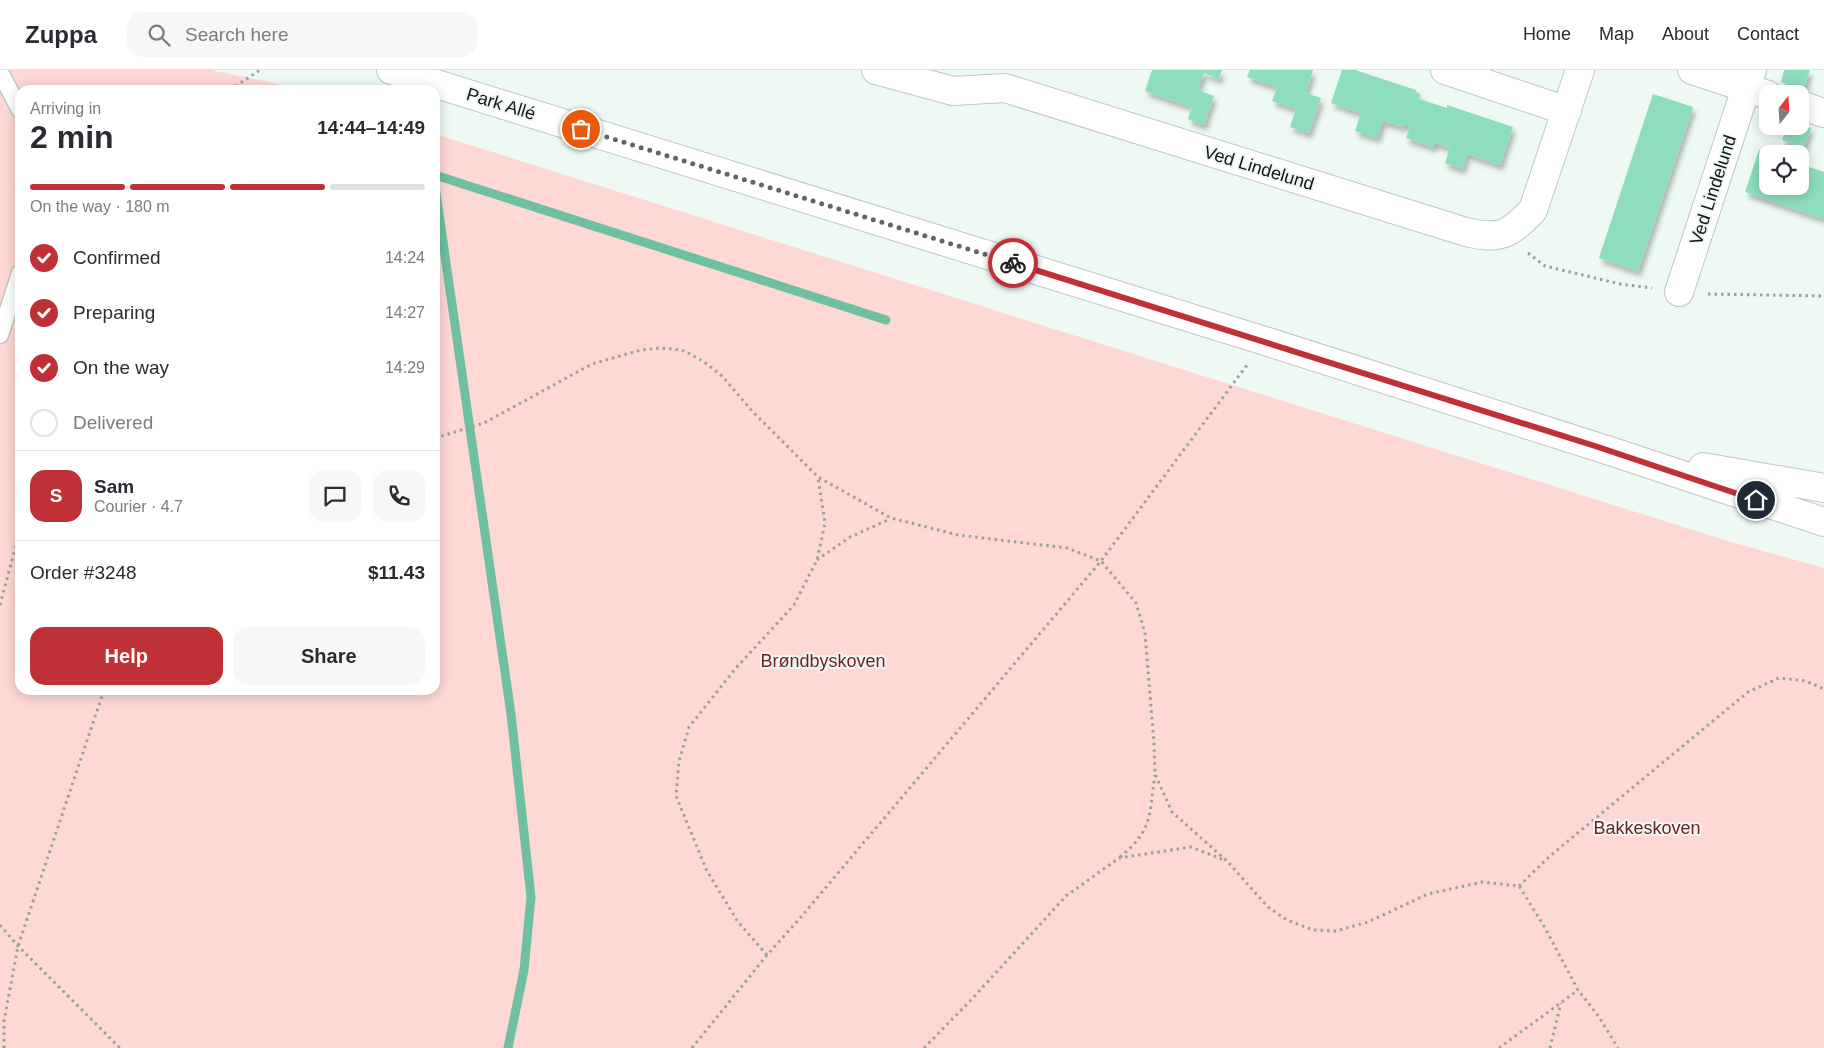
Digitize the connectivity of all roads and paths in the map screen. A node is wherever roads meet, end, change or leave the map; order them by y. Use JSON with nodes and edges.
{"nodes":[{"id":1,"x":260,"y":70,"type":"edge"},
{"id":2,"x":391,"y":70,"type":"edge"},
{"id":3,"x":876,"y":70,"type":"edge"},
{"id":4,"x":1445,"y":70,"type":"edge"},
{"id":5,"x":1580,"y":70,"type":"edge"},
{"id":6,"x":1692,"y":70,"type":"edge"},
{"id":7,"x":0,"y":72,"type":"edge"},
{"id":8,"x":238,"y":85,"type":"edge"},
{"id":9,"x":439,"y":85,"type":"edge"},
{"id":10,"x":440,"y":85,"type":"edge"},
{"id":11,"x":1755,"y":85,"type":"edge"},
{"id":12,"x":15,"y":100,"type":"edge"},
{"id":13,"x":1809,"y":108,"type":"edge"},
{"id":14,"x":1567,"y":111,"type":"junction"},
{"id":15,"x":1824,"y":113,"type":"edge"},
{"id":16,"x":15,"y":288,"type":"edge"},
{"id":17,"x":1680,"y":292,"type":"dead end"},
{"id":18,"x":0,"y":335,"type":"edge"},
{"id":19,"x":1265,"y":341,"type":"junction"},
{"id":20,"x":440,"y":436,"type":"edge"},
{"id":21,"x":1613,"y":452,"type":"junction"},
{"id":22,"x":818,"y":477,"type":"junction"},
{"id":23,"x":1824,"y":488,"type":"edge"},
{"id":24,"x":891,"y":518,"type":"junction"},
{"id":25,"x":1824,"y":522,"type":"edge"},
{"id":26,"x":15,"y":549,"type":"edge"},
{"id":27,"x":817,"y":560,"type":"junction"},
{"id":28,"x":1101,"y":561,"type":"junction"},
{"id":29,"x":0,"y":605,"type":"edge"},
{"id":30,"x":1824,"y":689,"type":"edge"},
{"id":31,"x":102,"y":695,"type":"edge"},
{"id":32,"x":1155,"y":774,"type":"junction"},
{"id":33,"x":1119,"y":858,"type":"junction"},
{"id":34,"x":1227,"y":861,"type":"junction"},
{"id":35,"x":1520,"y":886,"type":"junction"},
{"id":36,"x":0,"y":926,"type":"edge"},
{"id":37,"x":18,"y":946,"type":"junction"},
{"id":38,"x":767,"y":955,"type":"junction"},
{"id":39,"x":1578,"y":990,"type":"junction"},
{"id":40,"x":1561,"y":1002,"type":"junction"},
{"id":41,"x":4,"y":1048,"type":"edge"},
{"id":42,"x":120,"y":1048,"type":"edge"},
{"id":43,"x":692,"y":1048,"type":"edge"},
{"id":44,"x":924,"y":1048,"type":"edge"},
{"id":45,"x":1499,"y":1048,"type":"edge"},
{"id":46,"x":1550,"y":1048,"type":"edge"},
{"id":47,"x":1618,"y":1048,"type":"edge"}],
"edges":[{"from":1,"to":8,"type":"path"},
{"from":2,"to":9,"type":"street","name":"Park Allé"},
{"from":3,"to":14,"type":"street","name":"Ved Lindelund"},
{"from":4,"to":14,"type":"street"},
{"from":5,"to":14,"type":"street","name":"Ved Lindelund"},
{"from":6,"to":11,"type":"street","name":"Ved Lindelund"},
{"from":7,"to":12,"type":"lane"},
{"from":10,"to":19,"type":"street","name":"Park Allé"},
{"from":11,"to":17,"type":"street","name":"Ved Lindelund"},
{"from":13,"to":15,"type":"street"},
{"from":16,"to":18,"type":"lane"},
{"from":19,"to":21,"type":"street","name":"Park Allé"},
{"from":19,"to":28,"type":"path"},
{"from":20,"to":22,"type":"path"},
{"from":21,"to":23,"type":"street","name":"Park Allé"},
{"from":21,"to":25,"type":"street","name":"Park Allé"},
{"from":22,"to":24,"type":"path"},
{"from":22,"to":27,"type":"path"},
{"from":24,"to":27,"type":"path"},
{"from":24,"to":28,"type":"path"},
{"from":26,"to":29,"type":"path"},
{"from":27,"to":38,"type":"path"},
{"from":28,"to":32,"type":"path"},
{"from":28,"to":38,"type":"path"},
{"from":30,"to":35,"type":"path"},
{"from":31,"to":37,"type":"path"},
{"from":32,"to":33,"type":"path"},
{"from":32,"to":34,"type":"path"},
{"from":33,"to":34,"type":"path"},
{"from":33,"to":44,"type":"path"},
{"from":34,"to":35,"type":"path"},
{"from":35,"to":39,"type":"path"},
{"from":36,"to":37,"type":"path"},
{"from":37,"to":41,"type":"path"},
{"from":37,"to":42,"type":"path"},
{"from":38,"to":43,"type":"path"},
{"from":39,"to":40,"type":"path"},
{"from":39,"to":47,"type":"path"},
{"from":40,"to":45,"type":"path"},
{"from":40,"to":46,"type":"path"}]}
